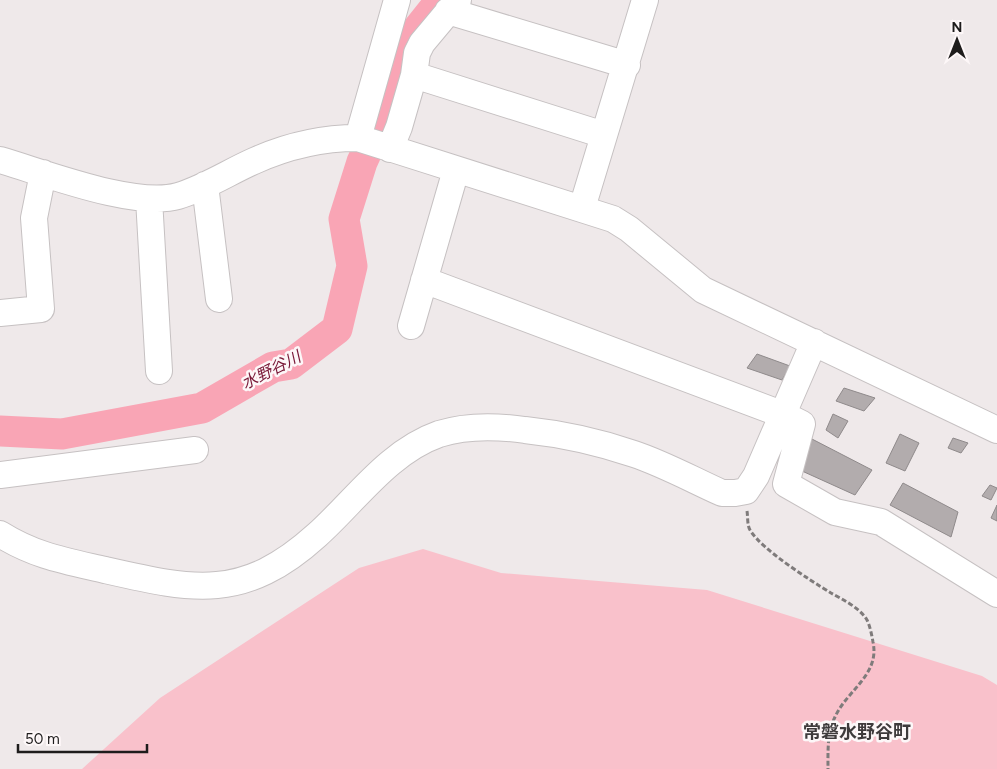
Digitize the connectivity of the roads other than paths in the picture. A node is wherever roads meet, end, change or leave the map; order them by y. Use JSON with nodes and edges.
{"nodes":[{"id":1,"x":397,"y":0,"type":"edge"},
{"id":2,"x":645,"y":0,"type":"edge"},
{"id":3,"x":453,"y":5,"type":"edge"},
{"id":4,"x":627,"y":65,"type":"junction"},
{"id":5,"x":414,"y":74,"type":"junction"},
{"id":6,"x":604,"y":135,"type":"junction"},
{"id":7,"x":374,"y":144,"type":"junction"},
{"id":8,"x":0,"y":160,"type":"edge"},
{"id":9,"x":456,"y":170,"type":"junction"},
{"id":10,"x":43,"y":173,"type":"junction"},
{"id":11,"x":205,"y":185,"type":"junction"},
{"id":12,"x":149,"y":199,"type":"junction"},
{"id":13,"x":582,"y":208,"type":"junction"},
{"id":14,"x":424,"y":280,"type":"junction"},
{"id":15,"x":219,"y":299,"type":"dead end"},
{"id":16,"x":0,"y":313,"type":"edge"},
{"id":17,"x":411,"y":326,"type":"dead end"},
{"id":18,"x":814,"y":342,"type":"junction"},
{"id":19,"x":159,"y":371,"type":"dead end"},
{"id":20,"x":784,"y":415,"type":"junction"},
{"id":21,"x":997,"y":430,"type":"edge"},
{"id":22,"x":195,"y":450,"type":"dead end"},
{"id":23,"x":0,"y":475,"type":"edge"},
{"id":24,"x":0,"y":534,"type":"edge"},
{"id":25,"x":997,"y":594,"type":"edge"}],
"edges":[{"from":1,"to":7,"type":"street"},
{"from":2,"to":4,"type":"street"},
{"from":3,"to":4,"type":"street"},
{"from":3,"to":5,"type":"street"},
{"from":4,"to":6,"type":"street"},
{"from":5,"to":6,"type":"street"},
{"from":5,"to":7,"type":"street"},
{"from":6,"to":13,"type":"street"},
{"from":7,"to":9,"type":"street"},
{"from":7,"to":11,"type":"street"},
{"from":8,"to":10,"type":"street"},
{"from":9,"to":13,"type":"street"},
{"from":9,"to":14,"type":"street"},
{"from":10,"to":12,"type":"street"},
{"from":10,"to":16,"type":"street"},
{"from":11,"to":12,"type":"street"},
{"from":11,"to":15,"type":"street"},
{"from":12,"to":19,"type":"street"},
{"from":13,"to":18,"type":"street"},
{"from":14,"to":17,"type":"street"},
{"from":14,"to":20,"type":"street"},
{"from":18,"to":20,"type":"street"},
{"from":18,"to":21,"type":"street"},
{"from":20,"to":24,"type":"street"},
{"from":20,"to":25,"type":"street"},
{"from":22,"to":23,"type":"street"}]}
